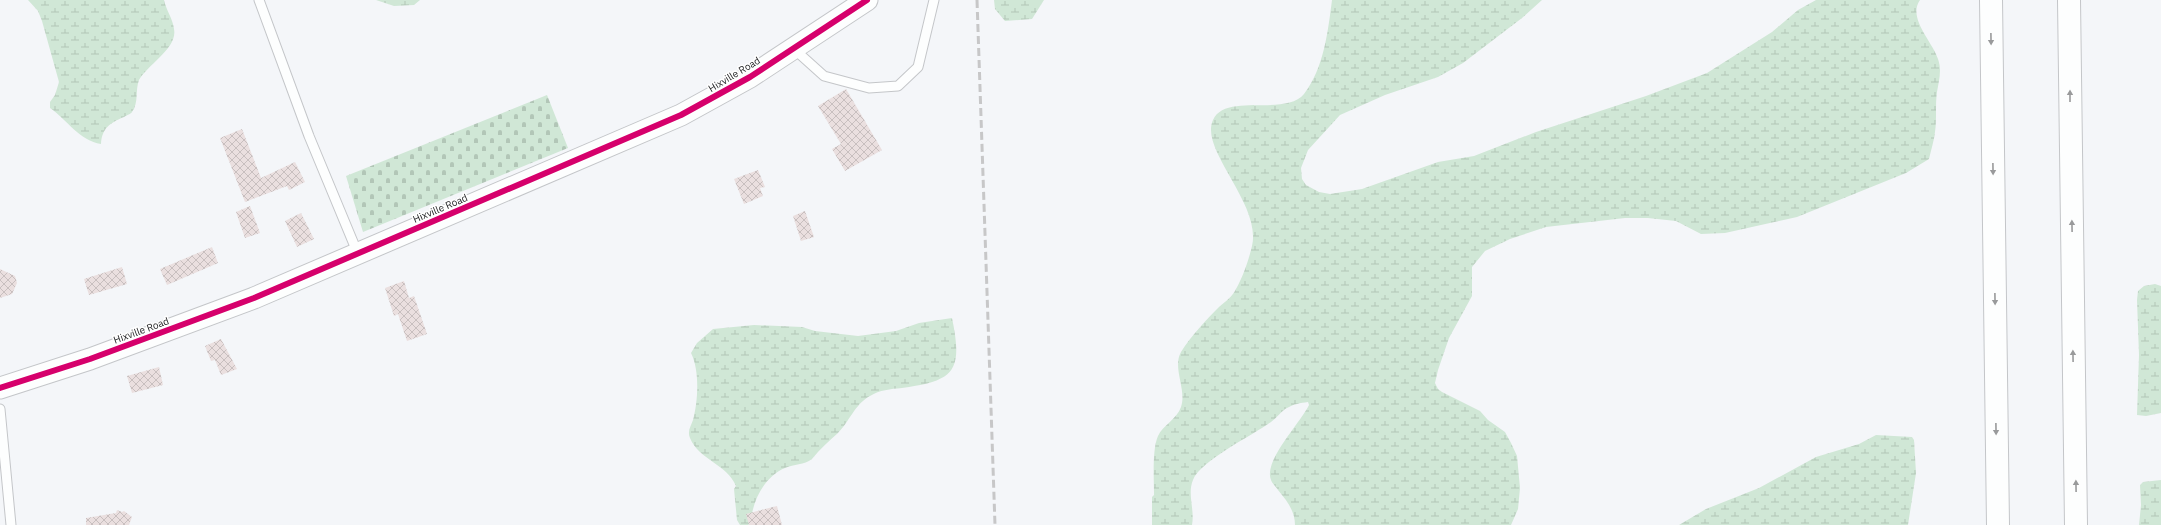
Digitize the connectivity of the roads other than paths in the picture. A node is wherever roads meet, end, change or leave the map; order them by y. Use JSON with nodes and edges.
{"nodes":[{"id":1,"x":259,"y":0,"type":"edge"},
{"id":2,"x":867,"y":0,"type":"edge"},
{"id":3,"x":934,"y":0,"type":"edge"},
{"id":4,"x":1991,"y":0,"type":"edge"},
{"id":5,"x":2069,"y":0,"type":"edge"},
{"id":6,"x":794,"y":49,"type":"junction"},
{"id":7,"x":358,"y":254,"type":"junction"},
{"id":8,"x":0,"y":388,"type":"edge"},
{"id":9,"x":0,"y":409,"type":"edge"},
{"id":10,"x":11,"y":525,"type":"edge"},
{"id":11,"x":1998,"y":525,"type":"edge"},
{"id":12,"x":2076,"y":525,"type":"edge"}],
"edges":[{"from":1,"to":7,"type":"lane"},
{"from":2,"to":6,"type":"street","name":"Hixville Road"},
{"from":3,"to":6,"type":"lane"},
{"from":4,"to":11,"type":"highway","one_way":true},
{"from":12,"to":5,"type":"highway","one_way":true},
{"from":6,"to":7,"type":"street","name":"Hixville Road"},
{"from":7,"to":8,"type":"street","name":"Hixville Road"},
{"from":9,"to":10,"type":"lane"}]}
